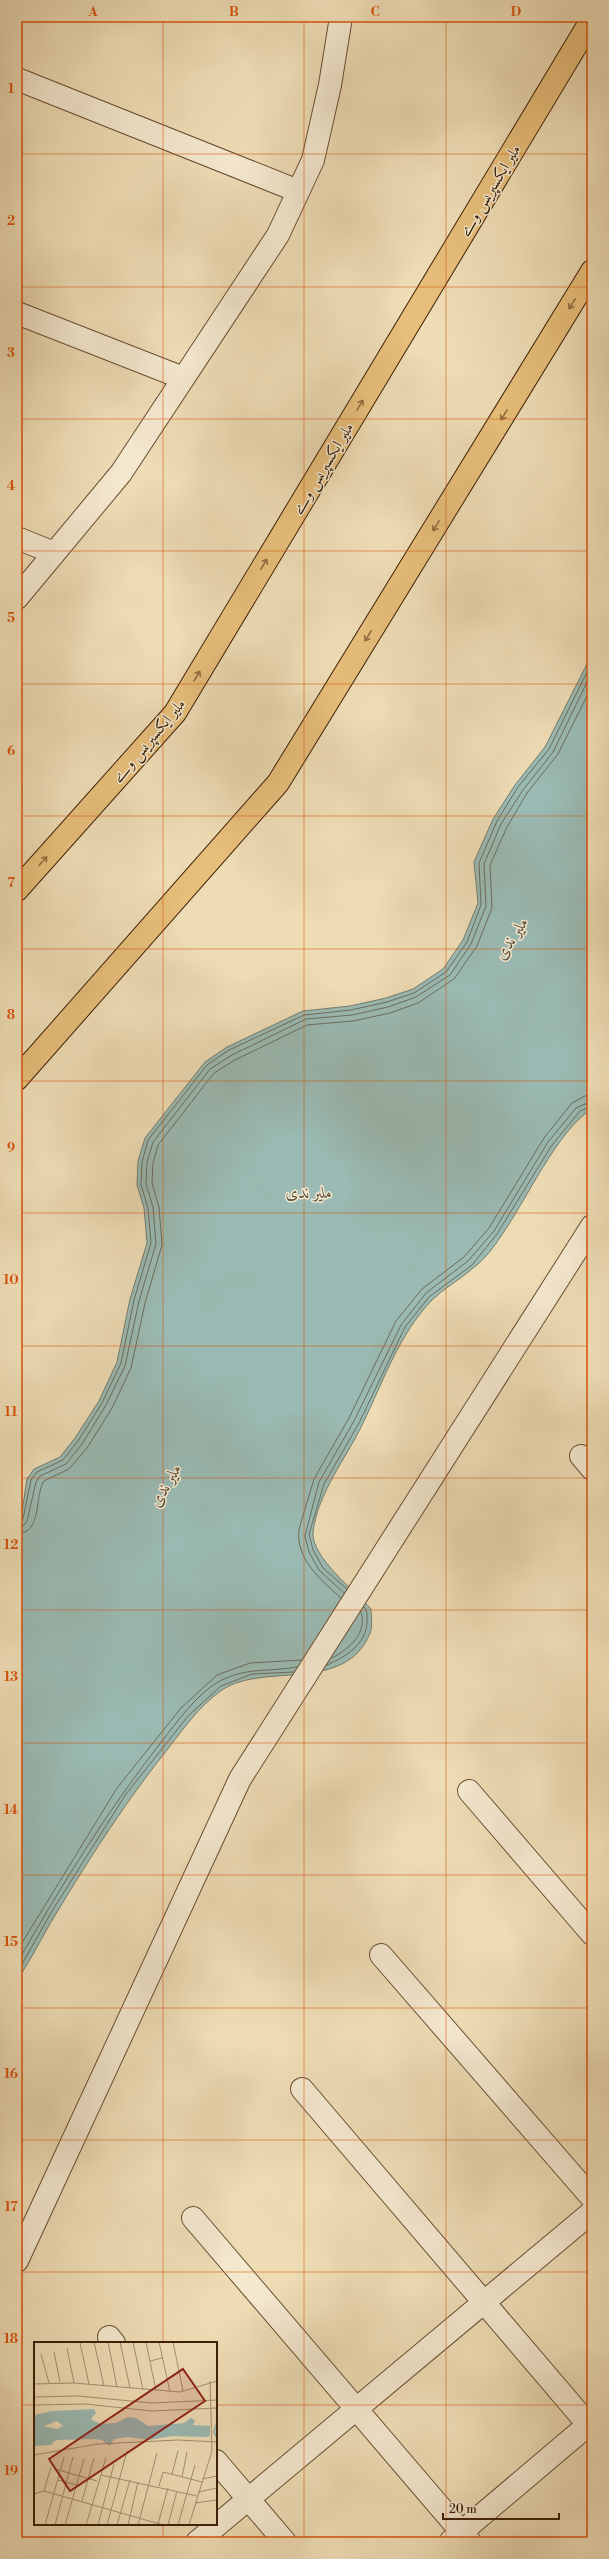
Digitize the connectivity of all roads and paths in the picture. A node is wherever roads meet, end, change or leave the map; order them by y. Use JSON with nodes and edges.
{"nodes":[{"id":1,"x":340,"y":17,"type":"edge"},
{"id":2,"x":592,"y":19,"type":"edge"},
{"id":3,"x":17,"y":79,"type":"edge"},
{"id":4,"x":298,"y":191,"type":"junction"},
{"id":5,"x":592,"y":271,"type":"edge"},
{"id":6,"x":17,"y":313,"type":"edge"},
{"id":7,"x":183,"y":378,"type":"junction"},
{"id":8,"x":17,"y":538,"type":"edge"},
{"id":9,"x":54,"y":553,"type":"junction"},
{"id":10,"x":17,"y":598,"type":"edge"},
{"id":11,"x":17,"y":890,"type":"edge"},
{"id":12,"x":17,"y":1079,"type":"edge"},
{"id":13,"x":592,"y":1226,"type":"edge"},
{"id":14,"x":469,"y":1791,"type":"dead end"},
{"id":15,"x":592,"y":1934,"type":"edge"},
{"id":16,"x":381,"y":1955,"type":"dead end"},
{"id":17,"x":302,"y":2089,"type":"dead end"},
{"id":18,"x":592,"y":2198,"type":"edge"},
{"id":19,"x":592,"y":2212,"type":"edge"},
{"id":20,"x":193,"y":2218,"type":"dead end"},
{"id":21,"x":17,"y":2261,"type":"edge"},
{"id":22,"x":484,"y":2302,"type":"junction"},
{"id":23,"x":356,"y":2410,"type":"junction"},
{"id":24,"x":590,"y":2427,"type":"edge"},
{"id":25,"x":217,"y":2462,"type":"edge"},
{"id":26,"x":249,"y":2499,"type":"junction"},
{"id":27,"x":461,"y":2539,"type":"edge"},
{"id":28,"x":197,"y":2542,"type":"edge"},
{"id":29,"x":284,"y":2542,"type":"edge"}],
"edges":[{"from":1,"to":4,"type":"street"},
{"from":11,"to":2,"type":"highway","name":"ملیر ایکسپریس وے","one_way":true},
{"from":3,"to":4,"type":"street"},
{"from":4,"to":7,"type":"street"},
{"from":5,"to":12,"type":"highway","one_way":true},
{"from":6,"to":7,"type":"street"},
{"from":7,"to":9,"type":"street"},
{"from":8,"to":9,"type":"street"},
{"from":9,"to":10,"type":"street"},
{"from":13,"to":21,"type":"street"},
{"from":14,"to":15,"type":"street"},
{"from":16,"to":18,"type":"street"},
{"from":17,"to":22,"type":"street"},
{"from":19,"to":22,"type":"street"},
{"from":20,"to":23,"type":"street"},
{"from":22,"to":23,"type":"street"},
{"from":22,"to":24,"type":"street"},
{"from":23,"to":26,"type":"street"},
{"from":23,"to":27,"type":"street"},
{"from":24,"to":27,"type":"street"},
{"from":25,"to":26,"type":"street"},
{"from":26,"to":28,"type":"street"},
{"from":26,"to":29,"type":"street"}]}
